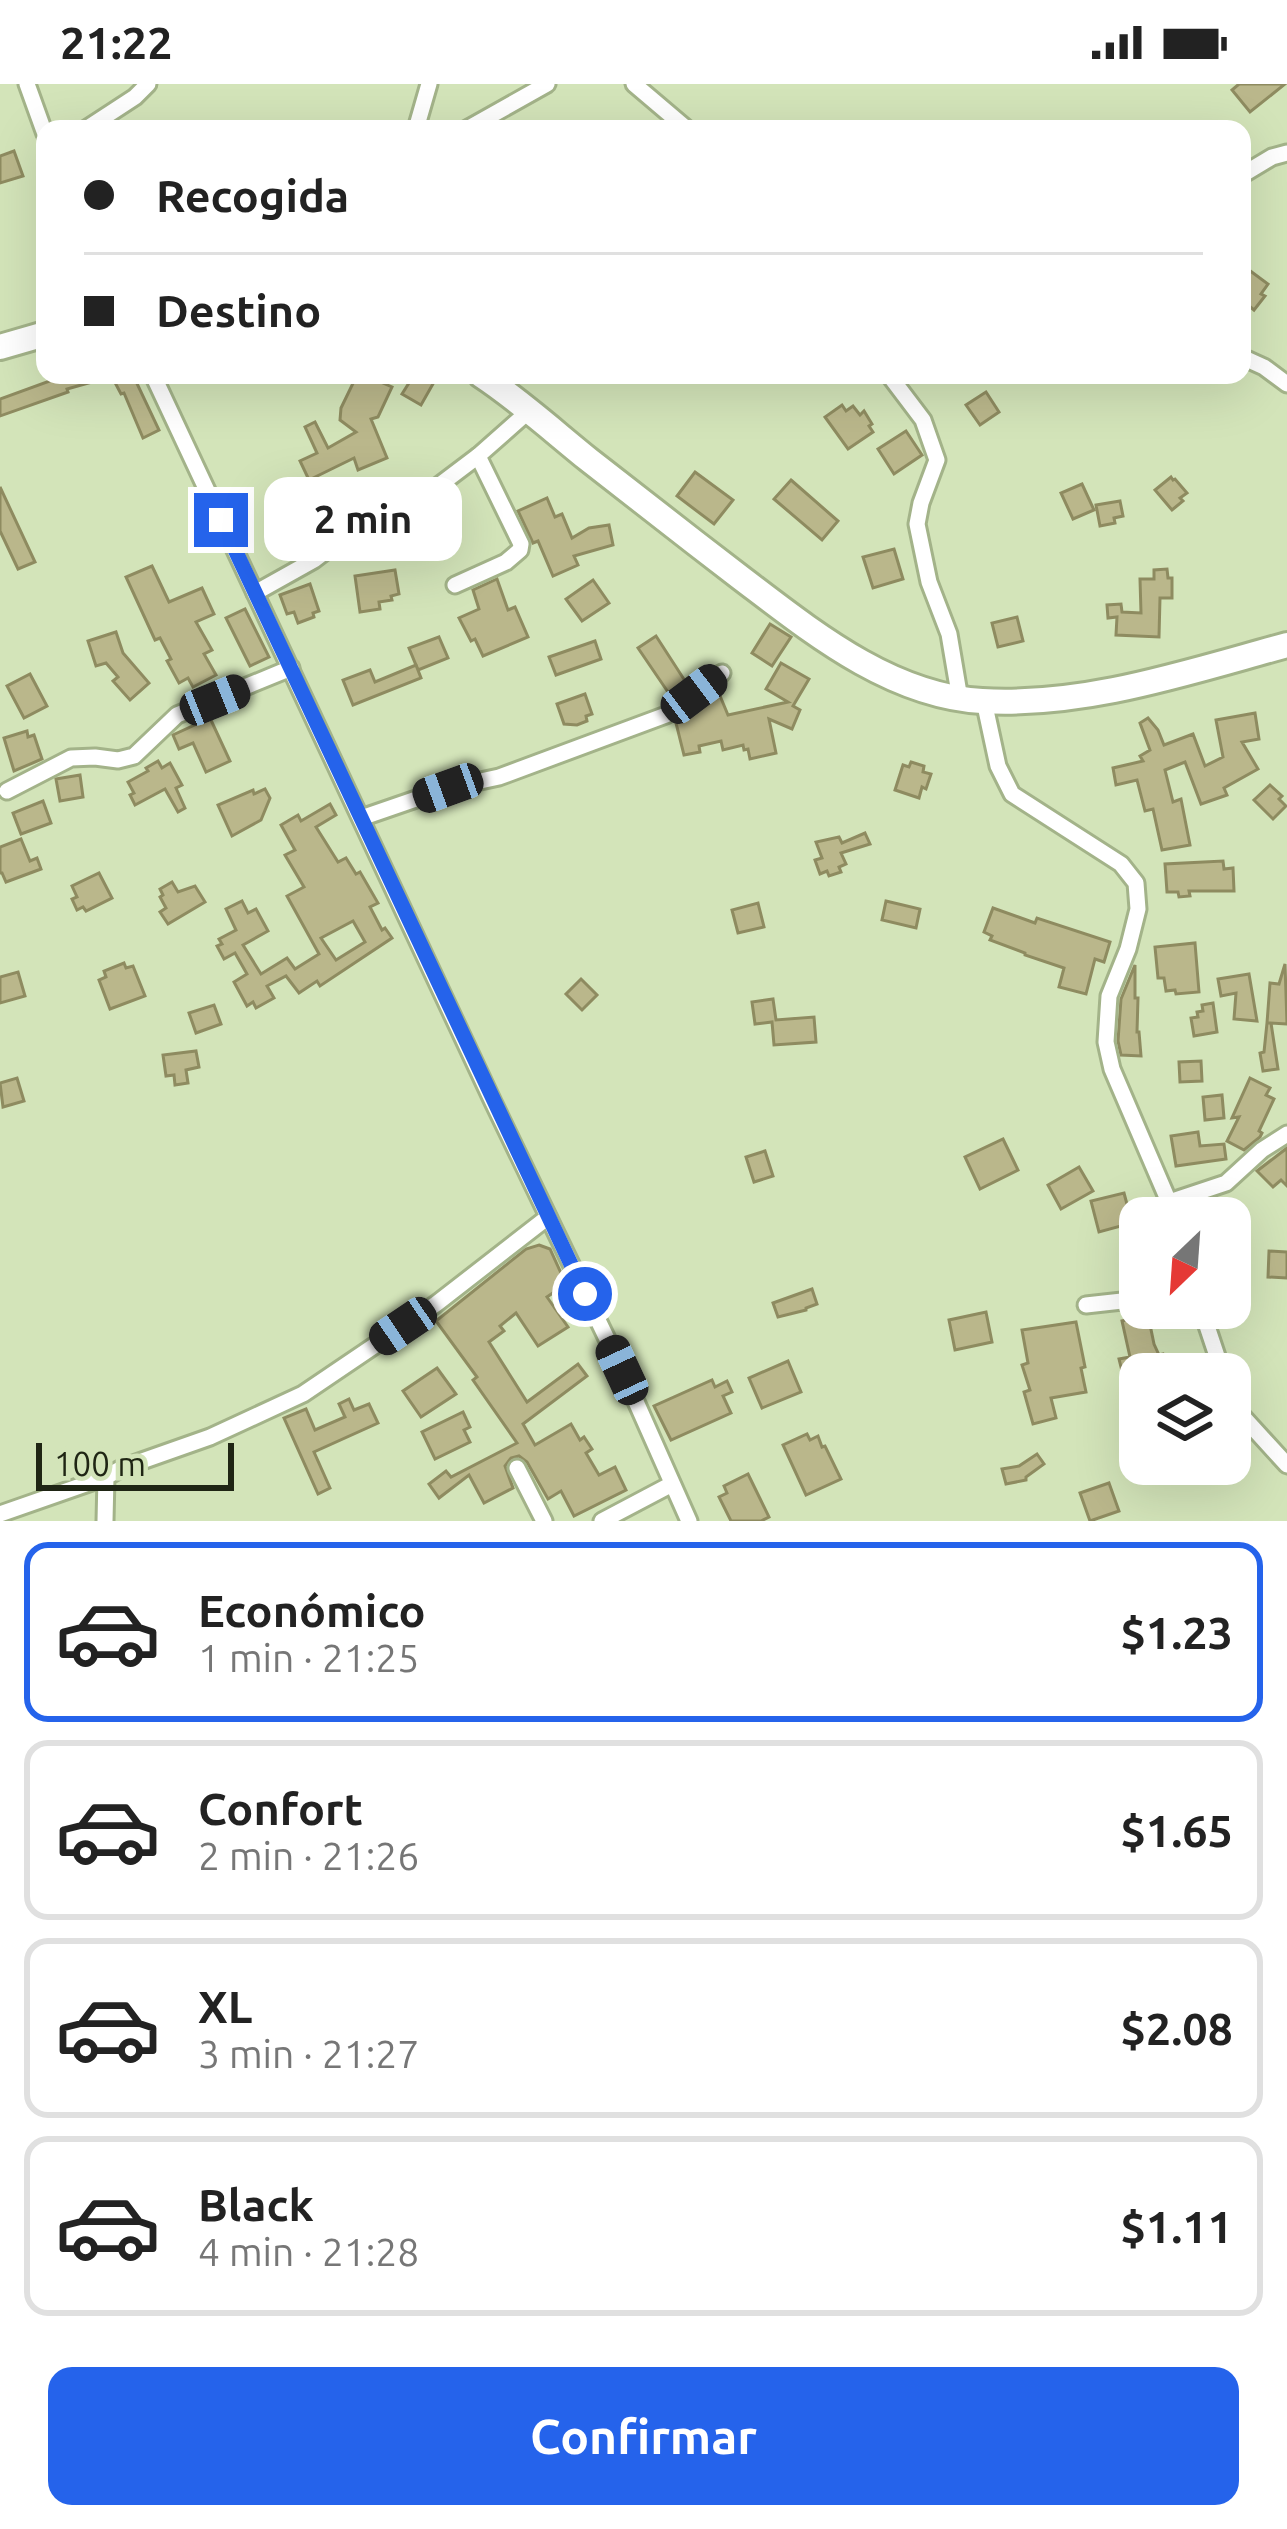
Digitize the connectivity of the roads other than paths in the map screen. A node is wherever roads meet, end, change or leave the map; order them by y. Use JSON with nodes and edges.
{"nodes":[{"id":1,"x":27,"y":84,"type":"edge"},
{"id":2,"x":148,"y":84,"type":"edge"},
{"id":3,"x":429,"y":84,"type":"edge"},
{"id":4,"x":547,"y":84,"type":"edge"},
{"id":5,"x":634,"y":84,"type":"edge"},
{"id":6,"x":40,"y":120,"type":"edge"},
{"id":7,"x":100,"y":120,"type":"edge"},
{"id":8,"x":419,"y":120,"type":"edge"},
{"id":9,"x":483,"y":120,"type":"edge"},
{"id":10,"x":676,"y":120,"type":"edge"},
{"id":11,"x":1287,"y":153,"type":"edge"},
{"id":12,"x":1251,"y":170,"type":"edge"},
{"id":13,"x":36,"y":337,"type":"edge"},
{"id":14,"x":0,"y":347,"type":"edge"},
{"id":15,"x":1251,"y":361,"type":"edge"},
{"id":16,"x":157,"y":384,"type":"edge"},
{"id":17,"x":494,"y":384,"type":"edge"},
{"id":18,"x":895,"y":384,"type":"edge"},
{"id":19,"x":1287,"y":384,"type":"edge"},
{"id":20,"x":530,"y":410,"type":"junction"},
{"id":21,"x":478,"y":456,"type":"junction"},
{"id":22,"x":455,"y":585,"type":"dead end"},
{"id":23,"x":255,"y":593,"type":"junction"},
{"id":24,"x":1287,"y":645,"type":"edge"},
{"id":25,"x":290,"y":668,"type":"junction"},
{"id":26,"x":722,"y":674,"type":"dead end"},
{"id":27,"x":972,"y":700,"type":"junction"},
{"id":28,"x":7,"y":791,"type":"dead end"},
{"id":29,"x":362,"y":818,"type":"junction"},
{"id":30,"x":1287,"y":1134,"type":"edge"},
{"id":31,"x":1166,"y":1197,"type":"edge"},
{"id":32,"x":1197,"y":1197,"type":"edge"},
{"id":33,"x":548,"y":1217,"type":"junction"},
{"id":34,"x":1119,"y":1301,"type":"edge"},
{"id":35,"x":1086,"y":1305,"type":"dead end"},
{"id":36,"x":1251,"y":1425,"type":"edge"},
{"id":37,"x":1287,"y":1465,"type":"edge"},
{"id":38,"x":517,"y":1468,"type":"dead end"},
{"id":39,"x":106,"y":1477,"type":"junction"},
{"id":40,"x":672,"y":1484,"type":"junction"},
{"id":41,"x":0,"y":1514,"type":"edge"},
{"id":42,"x":105,"y":1521,"type":"edge"},
{"id":43,"x":544,"y":1521,"type":"edge"},
{"id":44,"x":602,"y":1521,"type":"edge"},
{"id":45,"x":689,"y":1521,"type":"edge"}],
"edges":[{"from":1,"to":6,"type":"street"},
{"from":2,"to":7,"type":"street"},
{"from":3,"to":8,"type":"street"},
{"from":4,"to":9,"type":"street"},
{"from":5,"to":10,"type":"street"},
{"from":11,"to":12,"type":"street"},
{"from":13,"to":14,"type":"main road"},
{"from":15,"to":19,"type":"street"},
{"from":16,"to":23,"type":"street"},
{"from":17,"to":20,"type":"main road"},
{"from":18,"to":27,"type":"street"},
{"from":20,"to":21,"type":"street"},
{"from":20,"to":27,"type":"main road"},
{"from":21,"to":22,"type":"street"},
{"from":21,"to":23,"type":"street"},
{"from":23,"to":25,"type":"street"},
{"from":24,"to":27,"type":"main road"},
{"from":25,"to":28,"type":"street"},
{"from":25,"to":29,"type":"street"},
{"from":26,"to":29,"type":"street"},
{"from":27,"to":31,"type":"street"},
{"from":29,"to":33,"type":"street"},
{"from":30,"to":32,"type":"street"},
{"from":33,"to":39,"type":"street"},
{"from":33,"to":40,"type":"street"},
{"from":34,"to":35,"type":"street"},
{"from":36,"to":37,"type":"street"},
{"from":38,"to":43,"type":"street"},
{"from":39,"to":41,"type":"street"},
{"from":39,"to":42,"type":"street"},
{"from":40,"to":44,"type":"street"},
{"from":40,"to":45,"type":"street"}]}
